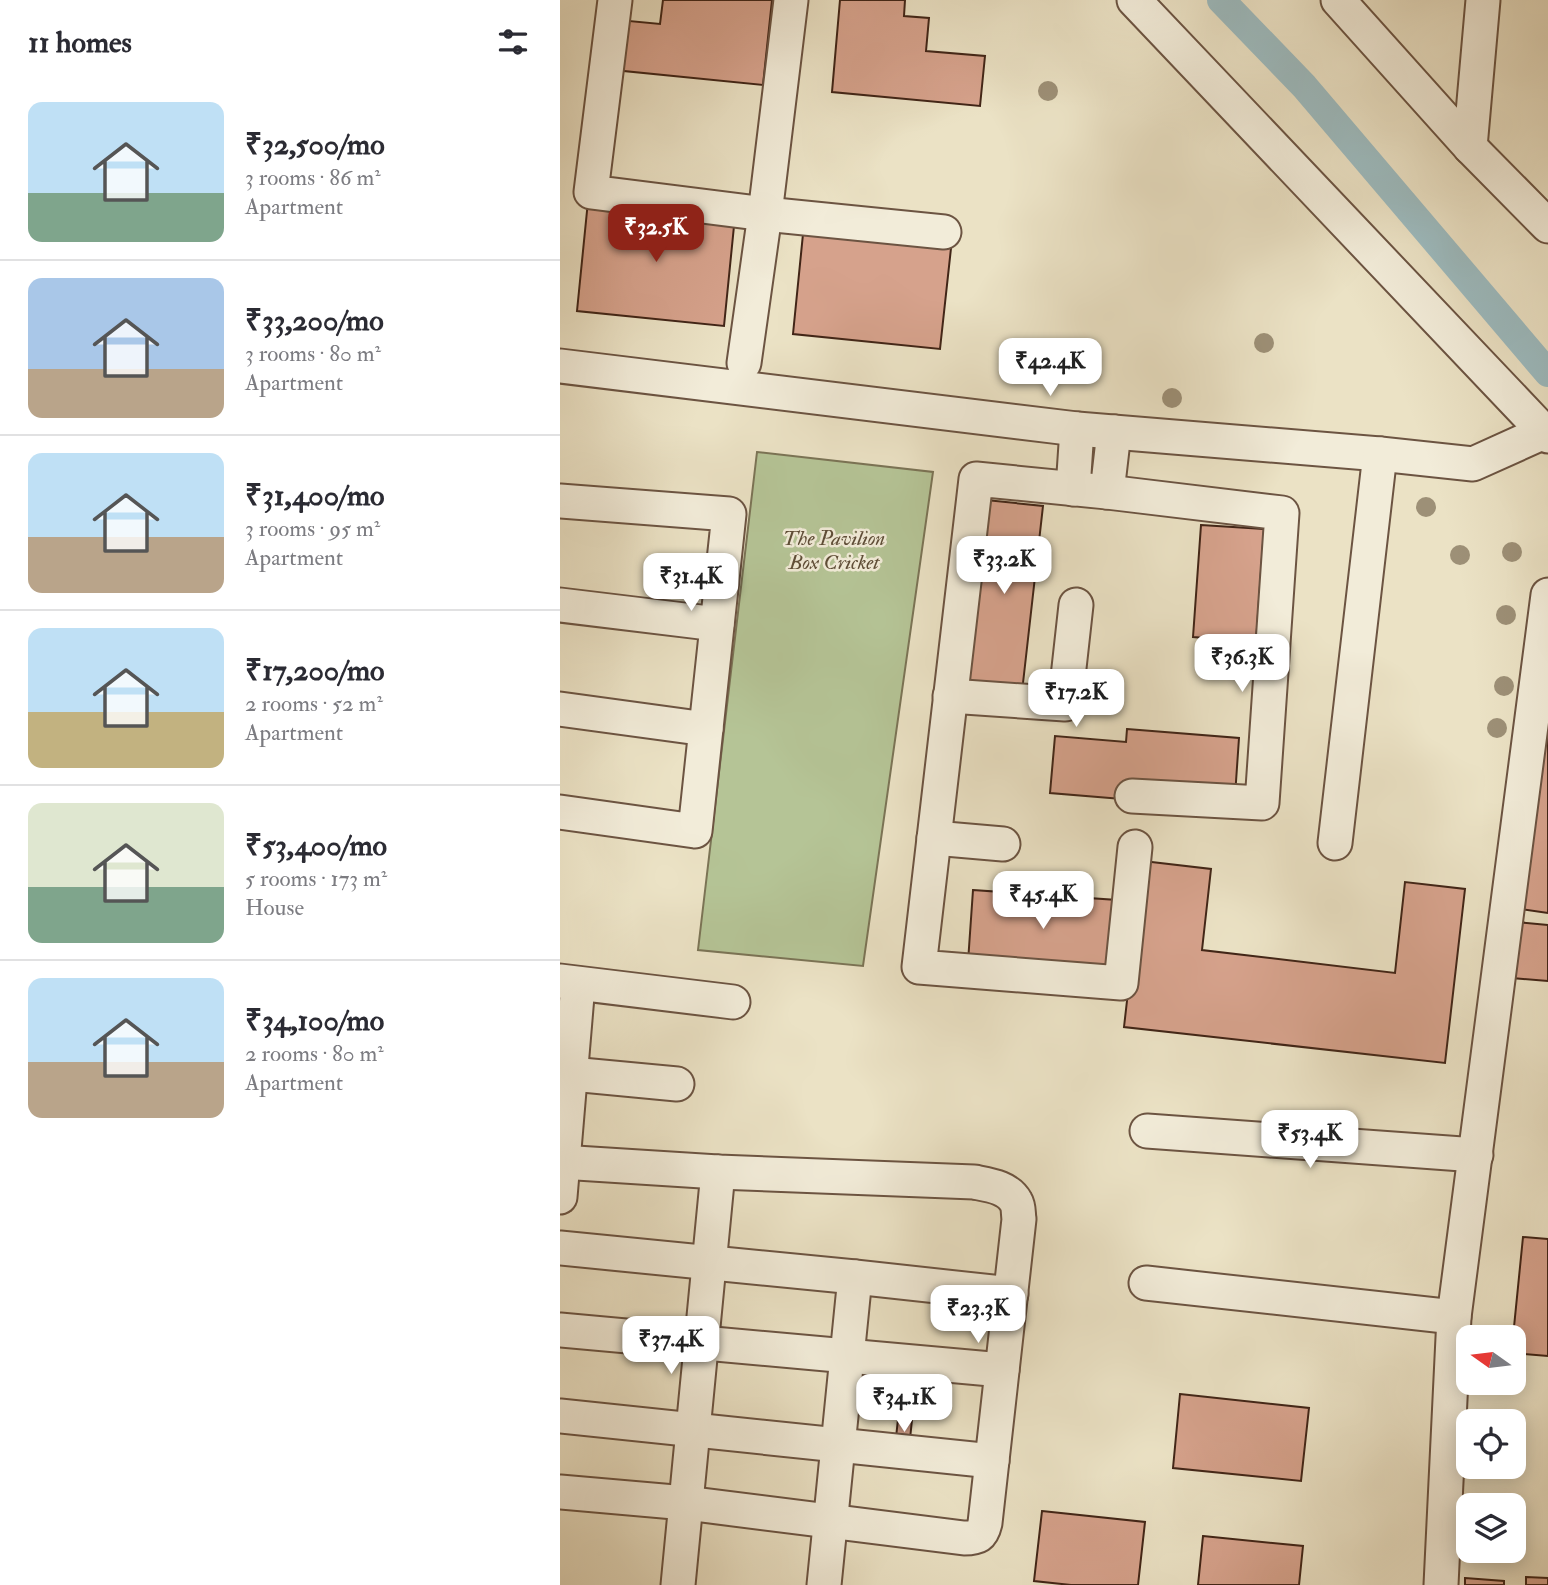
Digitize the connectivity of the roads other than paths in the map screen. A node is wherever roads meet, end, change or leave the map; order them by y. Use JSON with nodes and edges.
{"nodes":[{"id":1,"x":615,"y":0,"type":"edge"},
{"id":2,"x":791,"y":0,"type":"edge"},
{"id":3,"x":1134,"y":0,"type":"edge"},
{"id":4,"x":1338,"y":0,"type":"edge"},
{"id":5,"x":1483,"y":0,"type":"edge"},
{"id":6,"x":1470,"y":147,"type":"junction"},
{"id":7,"x":765,"y":214,"type":"junction"},
{"id":8,"x":1548,"y":226,"type":"edge"},
{"id":9,"x":943,"y":232,"type":"dead end"},
{"id":10,"x":744,"y":363,"type":"dead end"},
{"id":11,"x":560,"y":366,"type":"edge"},
{"id":12,"x":1077,"y":429,"type":"junction"},
{"id":13,"x":1546,"y":434,"type":"edge"},
{"id":14,"x":1380,"y":454,"type":"junction"},
{"id":15,"x":1110,"y":462,"type":"junction"},
{"id":16,"x":1074,"y":475,"type":"junction"},
{"id":17,"x":560,"y":501,"type":"edge"},
{"id":18,"x":1548,"y":594,"type":"edge"},
{"id":19,"x":560,"y":605,"type":"edge"},
{"id":20,"x":1076,"y":605,"type":"dead end"},
{"id":21,"x":717,"y":624,"type":"junction"},
{"id":22,"x":950,"y":696,"type":"junction"},
{"id":23,"x":560,"y":709,"type":"edge"},
{"id":24,"x":706,"y":729,"type":"junction"},
{"id":25,"x":1132,"y":796,"type":"dead end"},
{"id":26,"x":560,"y":812,"type":"edge"},
{"id":27,"x":934,"y":838,"type":"junction"},
{"id":28,"x":1335,"y":843,"type":"dead end"},
{"id":29,"x":1003,"y":844,"type":"dead end"},
{"id":30,"x":1135,"y":846,"type":"dead end"},
{"id":31,"x":569,"y":983,"type":"edge"},
{"id":32,"x":733,"y":1002,"type":"dead end"},
{"id":33,"x":565,"y":1073,"type":"edge"},
{"id":34,"x":677,"y":1084,"type":"dead end"},
{"id":35,"x":1147,"y":1131,"type":"dead end"},
{"id":36,"x":1476,"y":1155,"type":"junction"},
{"id":37,"x":562,"y":1162,"type":"edge"},
{"id":38,"x":718,"y":1172,"type":"junction"},
{"id":39,"x":560,"y":1197,"type":"edge"},
{"id":40,"x":560,"y":1248,"type":"edge"},
{"id":41,"x":710,"y":1262,"type":"junction"},
{"id":42,"x":855,"y":1277,"type":"junction"},
{"id":43,"x":1146,"y":1283,"type":"dead end"},
{"id":44,"x":1011,"y":1294,"type":"junction"},
{"id":45,"x":1454,"y":1317,"type":"junction"},
{"id":46,"x":560,"y":1330,"type":"edge"},
{"id":47,"x":702,"y":1343,"type":"junction"},
{"id":48,"x":847,"y":1356,"type":"junction"},
{"id":49,"x":1002,"y":1370,"type":"junction"},
{"id":50,"x":560,"y":1416,"type":"edge"},
{"id":51,"x":693,"y":1430,"type":"junction"},
{"id":52,"x":838,"y":1445,"type":"junction"},
{"id":53,"x":992,"y":1461,"type":"junction"},
{"id":54,"x":560,"y":1492,"type":"edge"},
{"id":55,"x":686,"y":1503,"type":"junction"},
{"id":56,"x":830,"y":1522,"type":"junction"},
{"id":57,"x":678,"y":1585,"type":"edge"},
{"id":58,"x":824,"y":1585,"type":"edge"},
{"id":59,"x":1441,"y":1585,"type":"edge"}],
"edges":[{"from":1,"to":7,"type":"street"},
{"from":2,"to":7,"type":"street"},
{"from":3,"to":13,"type":"street"},
{"from":4,"to":6,"type":"street"},
{"from":5,"to":6,"type":"street"},
{"from":6,"to":8,"type":"street"},
{"from":7,"to":9,"type":"street"},
{"from":7,"to":10,"type":"street"},
{"from":11,"to":12,"type":"street"},
{"from":12,"to":15,"type":"street"},
{"from":12,"to":16,"type":"street"},
{"from":13,"to":14,"type":"street"},
{"from":14,"to":15,"type":"street"},
{"from":14,"to":28,"type":"street"},
{"from":15,"to":16,"type":"street"},
{"from":15,"to":25,"type":"street"},
{"from":16,"to":22,"type":"street"},
{"from":17,"to":21,"type":"street"},
{"from":18,"to":36,"type":"street"},
{"from":19,"to":21,"type":"street"},
{"from":20,"to":22,"type":"street"},
{"from":21,"to":24,"type":"street"},
{"from":22,"to":27,"type":"street"},
{"from":23,"to":24,"type":"street"},
{"from":24,"to":26,"type":"street"},
{"from":27,"to":29,"type":"street"},
{"from":27,"to":30,"type":"street"},
{"from":31,"to":32,"type":"street"},
{"from":31,"to":33,"type":"street"},
{"from":33,"to":34,"type":"street"},
{"from":33,"to":37,"type":"street"},
{"from":35,"to":36,"type":"street"},
{"from":36,"to":45,"type":"street"},
{"from":37,"to":38,"type":"street"},
{"from":37,"to":39,"type":"street"},
{"from":38,"to":41,"type":"street"},
{"from":38,"to":44,"type":"street"},
{"from":40,"to":41,"type":"street"},
{"from":41,"to":42,"type":"street"},
{"from":41,"to":47,"type":"street"},
{"from":42,"to":44,"type":"street"},
{"from":42,"to":48,"type":"street"},
{"from":43,"to":45,"type":"street"},
{"from":44,"to":49,"type":"street"},
{"from":45,"to":59,"type":"street"},
{"from":46,"to":47,"type":"street"},
{"from":47,"to":48,"type":"street"},
{"from":47,"to":51,"type":"street"},
{"from":48,"to":49,"type":"street"},
{"from":48,"to":52,"type":"street"},
{"from":49,"to":53,"type":"street"},
{"from":50,"to":51,"type":"street"},
{"from":51,"to":52,"type":"street"},
{"from":51,"to":55,"type":"street"},
{"from":52,"to":53,"type":"street"},
{"from":52,"to":56,"type":"street"},
{"from":53,"to":56,"type":"street"},
{"from":54,"to":55,"type":"street"},
{"from":55,"to":56,"type":"street"},
{"from":55,"to":57,"type":"street"},
{"from":56,"to":58,"type":"street"}]}
